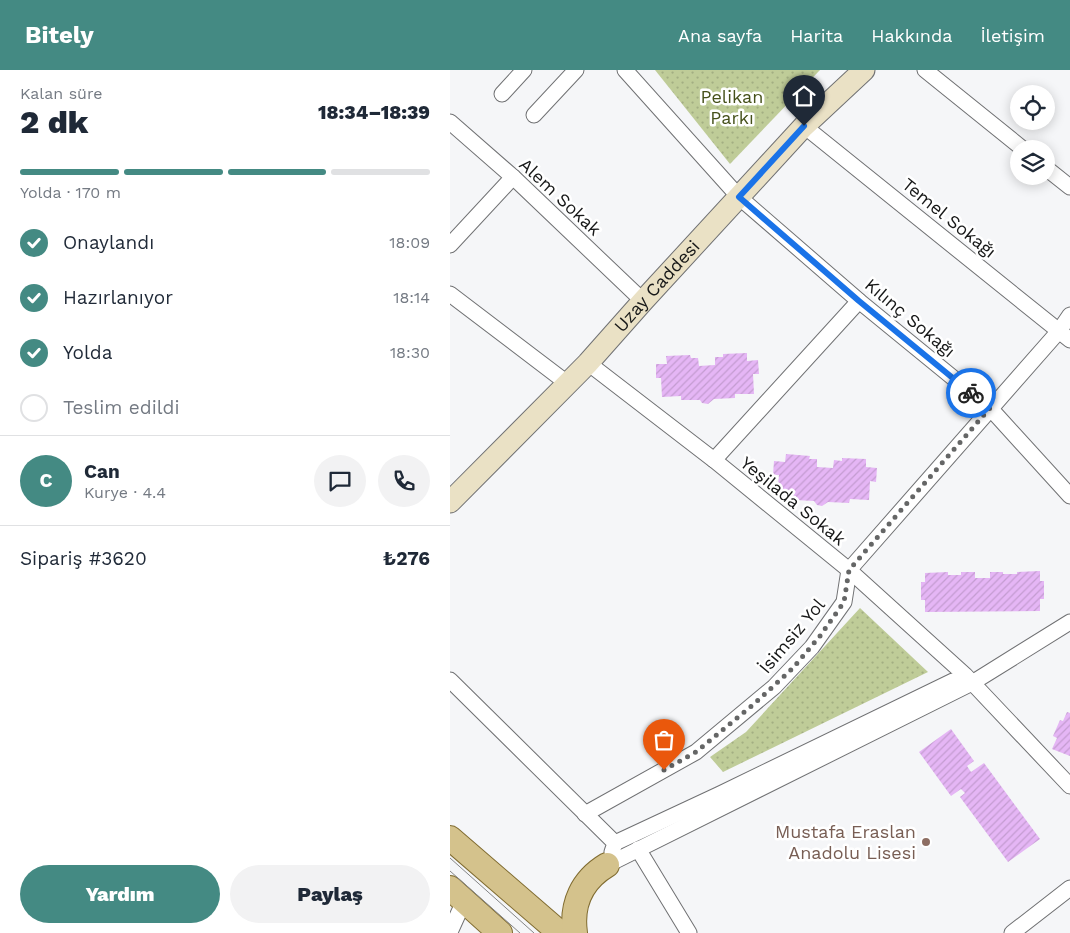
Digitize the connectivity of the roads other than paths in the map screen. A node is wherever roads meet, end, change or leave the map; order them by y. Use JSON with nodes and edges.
{"nodes":[{"id":1,"x":524,"y":70,"type":"edge"},
{"id":2,"x":576,"y":70,"type":"edge"},
{"id":3,"x":625,"y":70,"type":"edge"},
{"id":4,"x":864,"y":70,"type":"edge"},
{"id":5,"x":926,"y":70,"type":"edge"},
{"id":6,"x":502,"y":94,"type":"dead end"},
{"id":7,"x":534,"y":116,"type":"dead end"},
{"id":8,"x":450,"y":122,"type":"edge"},
{"id":9,"x":804,"y":126,"type":"junction"},
{"id":10,"x":1012,"y":140,"type":"edge"},
{"id":11,"x":1055,"y":175,"type":"edge"},
{"id":12,"x":513,"y":177,"type":"junction"},
{"id":13,"x":1070,"y":187,"type":"edge"},
{"id":14,"x":739,"y":197,"type":"junction"},
{"id":15,"x":450,"y":245,"type":"edge"},
{"id":16,"x":450,"y":294,"type":"edge"},
{"id":17,"x":643,"y":301,"type":"junction"},
{"id":18,"x":859,"y":301,"type":"junction"},
{"id":19,"x":1070,"y":316,"type":"edge"},
{"id":20,"x":1064,"y":336,"type":"edge"},
{"id":21,"x":588,"y":363,"type":"junction"},
{"id":22,"x":567,"y":384,"type":"junction"},
{"id":23,"x":990,"y":408,"type":"junction"},
{"id":24,"x":714,"y":460,"type":"junction"},
{"id":25,"x":1070,"y":496,"type":"edge"},
{"id":26,"x":450,"y":502,"type":"edge"},
{"id":27,"x":849,"y":570,"type":"junction"},
{"id":28,"x":1070,"y":617,"type":"edge"},
{"id":29,"x":1070,"y":622,"type":"edge"},
{"id":30,"x":968,"y":679,"type":"junction"},
{"id":31,"x":450,"y":680,"type":"edge"},
{"id":32,"x":1070,"y":786,"type":"edge"},
{"id":33,"x":585,"y":814,"type":"junction"},
{"id":34,"x":450,"y":828,"type":"edge"},
{"id":35,"x":450,"y":838,"type":"edge"},
{"id":36,"x":638,"y":849,"type":"junction"},
{"id":37,"x":611,"y":854,"type":"junction"},
{"id":38,"x":494,"y":876,"type":"junction"},
{"id":39,"x":1070,"y":888,"type":"edge"},
{"id":40,"x":457,"y":894,"type":"edge"},
{"id":41,"x":450,"y":932,"type":"edge"},
{"id":42,"x":500,"y":933,"type":"edge"},
{"id":43,"x":560,"y":933,"type":"edge"},
{"id":44,"x":575,"y":933,"type":"edge"},
{"id":45,"x":689,"y":933,"type":"edge"},
{"id":46,"x":1012,"y":933,"type":"edge"}],
"edges":[{"from":1,"to":6,"type":"street"},
{"from":2,"to":7,"type":"street"},
{"from":3,"to":14,"type":"street","name":"Kılınç Sokağı"},
{"from":4,"to":9,"type":"main road","name":"Uzay Caddesi"},
{"from":5,"to":10,"type":"street"},
{"from":8,"to":12,"type":"street","name":"Alem Sokak"},
{"from":9,"to":14,"type":"main road","name":"Uzay Caddesi"},
{"from":9,"to":20,"type":"street","name":"Temel Sokağı"},
{"from":11,"to":13,"type":"street"},
{"from":12,"to":15,"type":"street"},
{"from":12,"to":17,"type":"street","name":"Alem Sokak"},
{"from":14,"to":17,"type":"main road","name":"Uzay Caddesi"},
{"from":14,"to":18,"type":"street","name":"Kılınç Sokağı"},
{"from":16,"to":22,"type":"street"},
{"from":17,"to":21,"type":"main road","name":"Uzay Caddesi"},
{"from":18,"to":23,"type":"street","name":"Kılınç Sokağı"},
{"from":18,"to":24,"type":"street"},
{"from":19,"to":20,"type":"street"},
{"from":20,"to":23,"type":"street"},
{"from":21,"to":22,"type":"main road","name":"Uzay Caddesi"},
{"from":21,"to":24,"type":"street","name":"Yeşilada Sokak"},
{"from":22,"to":26,"type":"main road","name":"Uzay Caddesi"},
{"from":23,"to":25,"type":"street","name":"Kılınç Sokağı"},
{"from":23,"to":27,"type":"street"},
{"from":24,"to":27,"type":"street","name":"Yeşilada Sokak"},
{"from":27,"to":30,"type":"street","name":"Yeşilada Sokak"},
{"from":27,"to":33,"type":"street","name":"İsimsiz Yol"},
{"from":28,"to":30,"type":"street"},
{"from":29,"to":30,"type":"street"},
{"from":30,"to":32,"type":"street","name":"Yeşilada Sokak"},
{"from":30,"to":36,"type":"street"},
{"from":30,"to":37,"type":"street"},
{"from":31,"to":33,"type":"street"},
{"from":33,"to":37,"type":"street"},
{"from":34,"to":38,"type":"main road"},
{"from":35,"to":38,"type":"main road"},
{"from":36,"to":37,"type":"street"},
{"from":36,"to":45,"type":"street"},
{"from":37,"to":44,"type":"main road"},
{"from":38,"to":43,"type":"main road"},
{"from":39,"to":46,"type":"street"},
{"from":40,"to":41,"type":"street"},
{"from":40,"to":42,"type":"main road"}]}
